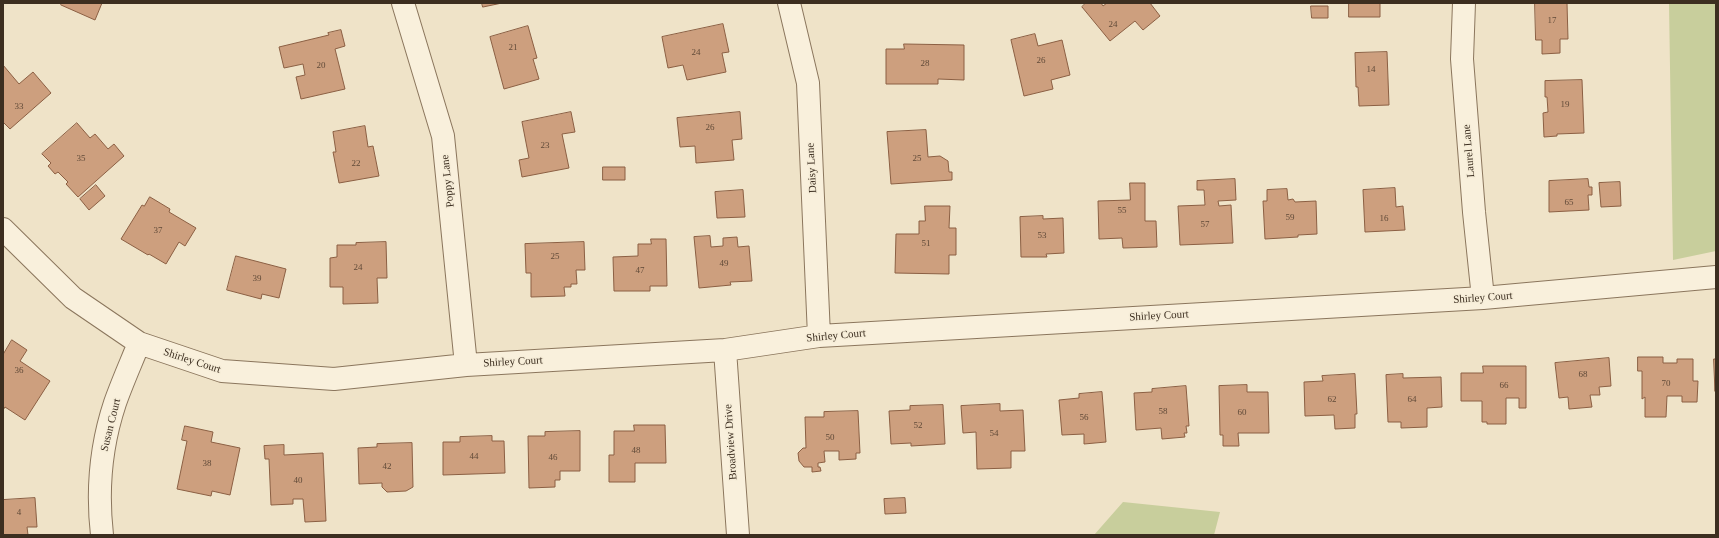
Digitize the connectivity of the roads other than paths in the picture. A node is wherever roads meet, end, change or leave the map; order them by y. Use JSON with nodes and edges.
{"nodes":[{"id":1,"x":403,"y":3,"type":"edge"},
{"id":2,"x":789,"y":3,"type":"edge"},
{"id":3,"x":1464,"y":3,"type":"edge"},
{"id":4,"x":3,"y":228,"type":"edge"},
{"id":5,"x":1716,"y":277,"type":"edge"},
{"id":6,"x":1483,"y":298,"type":"junction"},
{"id":7,"x":820,"y":336,"type":"junction"},
{"id":8,"x":139,"y":343,"type":"junction"},
{"id":9,"x":725,"y":350,"type":"junction"},
{"id":10,"x":466,"y":365,"type":"junction"},
{"id":11,"x":102,"y":535,"type":"edge"},
{"id":12,"x":738,"y":535,"type":"edge"}],
"edges":[{"from":1,"to":10,"type":"street","name":"Poppy Lane"},
{"from":2,"to":7,"type":"street","name":"Daisy Lane"},
{"from":3,"to":6,"type":"street","name":"Laurel Lane"},
{"from":4,"to":8,"type":"street","name":"Shirley Court"},
{"from":5,"to":6,"type":"street","name":"Shirley Court"},
{"from":6,"to":7,"type":"street","name":"Shirley Court"},
{"from":7,"to":9,"type":"street","name":"Shirley Court"},
{"from":8,"to":10,"type":"street","name":"Shirley Court"},
{"from":8,"to":11,"type":"street","name":"Susan Court"},
{"from":9,"to":10,"type":"street","name":"Shirley Court"},
{"from":9,"to":12,"type":"street","name":"Broadview Drive"}]}
